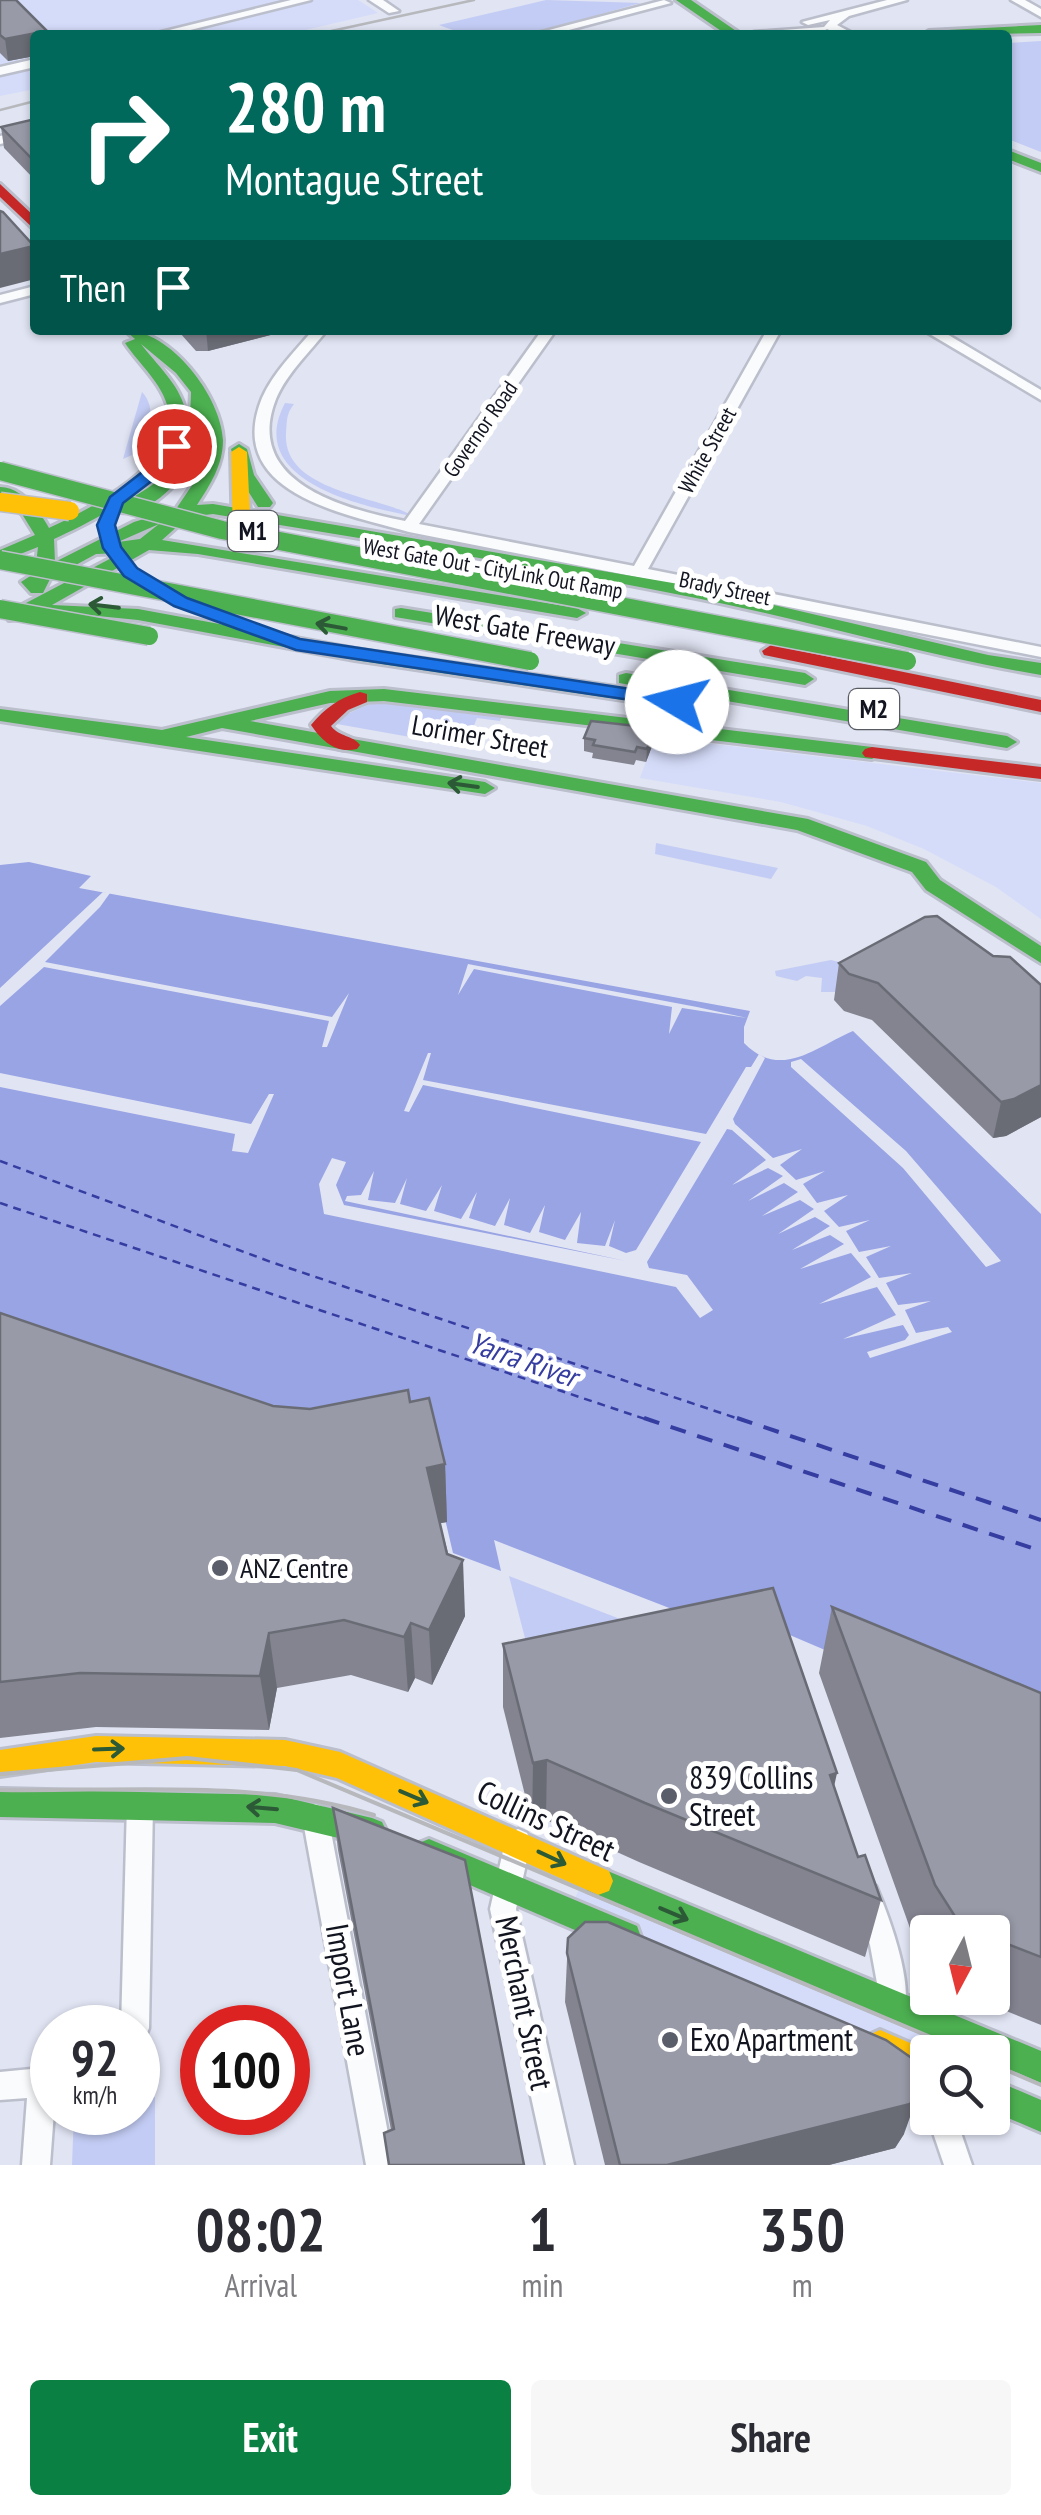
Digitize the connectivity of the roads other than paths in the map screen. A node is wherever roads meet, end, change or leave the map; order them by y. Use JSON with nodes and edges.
{"nodes":[{"id":1,"x":305,"y":0,"type":"edge"},
{"id":2,"x":375,"y":0,"type":"edge"},
{"id":3,"x":901,"y":0,"type":"edge"},
{"id":4,"x":1017,"y":0,"type":"edge"},
{"id":5,"x":671,"y":1,"type":"edge"},
{"id":6,"x":393,"y":11,"type":"dead end"},
{"id":7,"x":850,"y":13,"type":"junction"},
{"id":8,"x":1041,"y":14,"type":"edge"},
{"id":9,"x":831,"y":27,"type":"junction"},
{"id":10,"x":1041,"y":29,"type":"edge"},
{"id":11,"x":176,"y":30,"type":"edge"},
{"id":12,"x":556,"y":30,"type":"edge"},
{"id":13,"x":707,"y":30,"type":"edge"},
{"id":14,"x":726,"y":30,"type":"edge"},
{"id":15,"x":802,"y":30,"type":"edge"},
{"id":16,"x":838,"y":30,"type":"edge"},
{"id":17,"x":1012,"y":31,"type":"edge"},
{"id":18,"x":30,"y":64,"type":"edge"},
{"id":19,"x":0,"y":71,"type":"edge"},
{"id":20,"x":30,"y":133,"type":"edge"},
{"id":21,"x":0,"y":140,"type":"edge"},
{"id":22,"x":1012,"y":156,"type":"edge"},
{"id":23,"x":1041,"y":168,"type":"edge"},
{"id":24,"x":0,"y":188,"type":"edge"},
{"id":25,"x":30,"y":216,"type":"edge"},
{"id":26,"x":30,"y":217,"type":"edge"},
{"id":27,"x":0,"y":220,"type":"edge"},
{"id":28,"x":30,"y":291,"type":"edge"},
{"id":29,"x":0,"y":299,"type":"edge"},
{"id":30,"x":133,"y":335,"type":"edge"},
{"id":31,"x":137,"y":335,"type":"edge"},
{"id":32,"x":316,"y":335,"type":"edge"},
{"id":33,"x":546,"y":335,"type":"edge"},
{"id":34,"x":771,"y":335,"type":"edge"},
{"id":35,"x":938,"y":335,"type":"edge"},
{"id":36,"x":202,"y":396,"type":"junction"},
{"id":37,"x":1041,"y":396,"type":"edge"},
{"id":38,"x":240,"y":452,"type":"junction"},
{"id":39,"x":156,"y":470,"type":"junction"},
{"id":40,"x":0,"y":471,"type":"edge"},
{"id":41,"x":0,"y":480,"type":"edge"},
{"id":42,"x":0,"y":489,"type":"edge"},
{"id":43,"x":126,"y":491,"type":"junction"},
{"id":44,"x":0,"y":502,"type":"edge"},
{"id":45,"x":188,"y":508,"type":"junction"},
{"id":46,"x":239,"y":512,"type":"junction"},
{"id":47,"x":304,"y":522,"type":"junction"},
{"id":48,"x":409,"y":527,"type":"junction"},
{"id":49,"x":0,"y":533,"type":"edge"},
{"id":50,"x":49,"y":540,"type":"junction"},
{"id":51,"x":112,"y":541,"type":"junction"},
{"id":52,"x":145,"y":544,"type":"junction"},
{"id":53,"x":0,"y":558,"type":"edge"},
{"id":54,"x":295,"y":565,"type":"junction"},
{"id":55,"x":640,"y":570,"type":"junction"},
{"id":56,"x":0,"y":572,"type":"edge"},
{"id":57,"x":45,"y":576,"type":"junction"},
{"id":58,"x":0,"y":594,"type":"edge"},
{"id":59,"x":4,"y":617,"type":"edge"},
{"id":60,"x":288,"y":650,"type":"junction"},
{"id":61,"x":1041,"y":652,"type":"edge"},
{"id":62,"x":982,"y":659,"type":"junction"},
{"id":63,"x":1041,"y":669,"type":"edge"},
{"id":64,"x":708,"y":681,"type":"junction"},
{"id":65,"x":1041,"y":686,"type":"edge"},
{"id":66,"x":384,"y":695,"type":"junction"},
{"id":67,"x":1041,"y":706,"type":"edge"},
{"id":68,"x":158,"y":712,"type":"dead end"},
{"id":69,"x":0,"y":715,"type":"edge"},
{"id":70,"x":225,"y":723,"type":"junction"},
{"id":71,"x":0,"y":726,"type":"edge"},
{"id":72,"x":95,"y":728,"type":"junction"},
{"id":73,"x":142,"y":736,"type":"junction"},
{"id":74,"x":756,"y":737,"type":"junction"},
{"id":75,"x":1026,"y":738,"type":"edge"},
{"id":76,"x":350,"y":744,"type":"junction"},
{"id":77,"x":1041,"y":763,"type":"edge"},
{"id":78,"x":1041,"y":773,"type":"edge"},
{"id":79,"x":933,"y":886,"type":"junction"},
{"id":80,"x":1040,"y":957,"type":"edge"},
{"id":81,"x":0,"y":1763,"type":"edge"},
{"id":82,"x":0,"y":1803,"type":"edge"},
{"id":83,"x":140,"y":1804,"type":"junction"},
{"id":84,"x":315,"y":1816,"type":"junction"},
{"id":85,"x":518,"y":1842,"type":"junction"},
{"id":86,"x":859,"y":1874,"type":"edge"},
{"id":87,"x":505,"y":1885,"type":"junction"},
{"id":88,"x":643,"y":1944,"type":"edge"},
{"id":89,"x":136,"y":2005,"type":"edge"},
{"id":90,"x":893,"y":2006,"type":"junction"},
{"id":91,"x":854,"y":2035,"type":"edge"},
{"id":92,"x":910,"y":2061,"type":"edge"},
{"id":93,"x":1041,"y":2067,"type":"edge"},
{"id":94,"x":30,"y":2083,"type":"edge"},
{"id":95,"x":0,"y":2086,"type":"edge"},
{"id":96,"x":1010,"y":2103,"type":"edge"},
{"id":97,"x":1041,"y":2116,"type":"edge"},
{"id":98,"x":40,"y":2135,"type":"edge"},
{"id":99,"x":948,"y":2135,"type":"edge"},
{"id":100,"x":36,"y":2165,"type":"edge"},
{"id":101,"x":380,"y":2165,"type":"edge"},
{"id":102,"x":560,"y":2165,"type":"edge"},
{"id":103,"x":958,"y":2165,"type":"edge"}],
"edges":[{"from":1,"to":11,"type":"street"},
{"from":2,"to":6,"type":"street"},
{"from":3,"to":7,"type":"street"},
{"from":4,"to":8,"type":"street"},
{"from":5,"to":12,"type":"street"},
{"from":5,"to":13,"type":"main road"},
{"from":5,"to":14,"type":"main road"},
{"from":7,"to":9,"type":"street"},
{"from":7,"to":9,"type":"street"},
{"from":9,"to":15,"type":"street"},
{"from":9,"to":16,"type":"street"},
{"from":10,"to":17,"type":"main road"},
{"from":18,"to":19,"type":"street"},
{"from":20,"to":21,"type":"street"},
{"from":22,"to":23,"type":"main road"},
{"from":24,"to":25,"type":"main road"},
{"from":26,"to":27,"type":"main road"},
{"from":28,"to":29,"type":"street"},
{"from":30,"to":39,"type":"main road"},
{"from":31,"to":36,"type":"main road"},
{"from":32,"to":48,"type":"street","name":"Brady Street"},
{"from":33,"to":48,"type":"street","name":"Governor Road"},
{"from":34,"to":55,"type":"street","name":"White Street"},
{"from":35,"to":37,"type":"street"},
{"from":36,"to":38,"type":"main road"},
{"from":36,"to":45,"type":"main road"},
{"from":36,"to":51,"type":"main road"},
{"from":38,"to":46,"type":"main road"},
{"from":38,"to":47,"type":"main road"},
{"from":39,"to":41,"type":"main road"},
{"from":39,"to":43,"type":"main road"},
{"from":40,"to":65,"type":"main road","bridge":true},
{"from":42,"to":50,"type":"main road"},
{"from":43,"to":50,"type":"main road"},
{"from":43,"to":51,"type":"main road"},
{"from":44,"to":62,"type":"main road","name":"West Gate Out - CityLink Out Ramp","number":"M1","bridge":true},
{"from":45,"to":46,"type":"main road"},
{"from":45,"to":51,"type":"main road"},
{"from":45,"to":52,"type":"main road"},
{"from":46,"to":47,"type":"main road"},
{"from":46,"to":54,"type":"main road"},
{"from":47,"to":62,"type":"main road"},
{"from":48,"to":55,"type":"street","name":"Brady Street"},
{"from":49,"to":64,"type":"main road","name":"West Gate Freeway","number":"M1"},
{"from":50,"to":51,"type":"main road"},
{"from":50,"to":53,"type":"main road"},
{"from":50,"to":56,"type":"main road"},
{"from":50,"to":57,"type":"main road"},
{"from":51,"to":52,"type":"main road"},
{"from":51,"to":57,"type":"main road"},
{"from":51,"to":59,"type":"main road"},
{"from":51,"to":60,"type":"main road"},
{"from":52,"to":54,"type":"main road"},
{"from":64,"to":53,"type":"main road","name":"West Gate Freeway","number":"M1","one_way":true,"bridge":true},
{"from":54,"to":67,"type":"main road"},
{"from":55,"to":61,"type":"street","name":"Brady Street"},
{"from":57,"to":58,"type":"main road"},
{"from":57,"to":59,"type":"main road"},
{"from":60,"to":59,"type":"main road","one_way":true,"bridge":true},
{"from":60,"to":74,"type":"main road","number":"M2"},
{"from":60,"to":75,"type":"main road"},
{"from":62,"to":63,"type":"main road","number":"M1"},
{"from":64,"to":75,"type":"main road","name":"West Gate Freeway","number":"M1"},
{"from":64,"to":75,"type":"main road","name":"West Gate Freeway","number":"M1"},
{"from":66,"to":70,"type":"main road","number":"M2"},
{"from":66,"to":74,"type":"main road","number":"M2"},
{"from":66,"to":76,"type":"main road","number":"M2"},
{"from":68,"to":70,"type":"main road","name":"Lorimer Street"},
{"from":69,"to":72,"type":"main road","name":"Lorimer Street"},
{"from":70,"to":73,"type":"main road"},
{"from":70,"to":76,"type":"main road","name":"Lorimer Street"},
{"from":71,"to":72,"type":"main road"},
{"from":72,"to":73,"type":"main road","name":"Lorimer Street"},
{"from":79,"to":73,"type":"main road","name":"Lorimer Street","one_way":true},
{"from":74,"to":78,"type":"main road","number":"M2"},
{"from":75,"to":77,"type":"main road"},
{"from":76,"to":79,"type":"main road","name":"Lorimer Street"},
{"from":79,"to":80,"type":"main road","name":"Lorimer Street"},
{"from":81,"to":85,"type":"main road","name":"Collins Street","one_way":true},
{"from":82,"to":83,"type":"main road"},
{"from":84,"to":83,"type":"main road","one_way":true},
{"from":83,"to":89,"type":"street"},
{"from":84,"to":87,"type":"main road"},
{"from":84,"to":101,"type":"street","name":"Import Lane"},
{"from":85,"to":87,"type":"street","name":"Merchant Street"},
{"from":85,"to":90,"type":"main road","name":"Collins Street","one_way":true},
{"from":86,"to":90,"type":"street"},
{"from":87,"to":88,"type":"main road"},
{"from":87,"to":102,"type":"street","name":"Merchant Street"},
{"from":90,"to":93,"type":"main road","name":"Collins Street"},
{"from":91,"to":92,"type":"main road"},
{"from":94,"to":95,"type":"street"},
{"from":96,"to":97,"type":"main road"},
{"from":98,"to":100,"type":"street"},
{"from":99,"to":103,"type":"street"}]}
